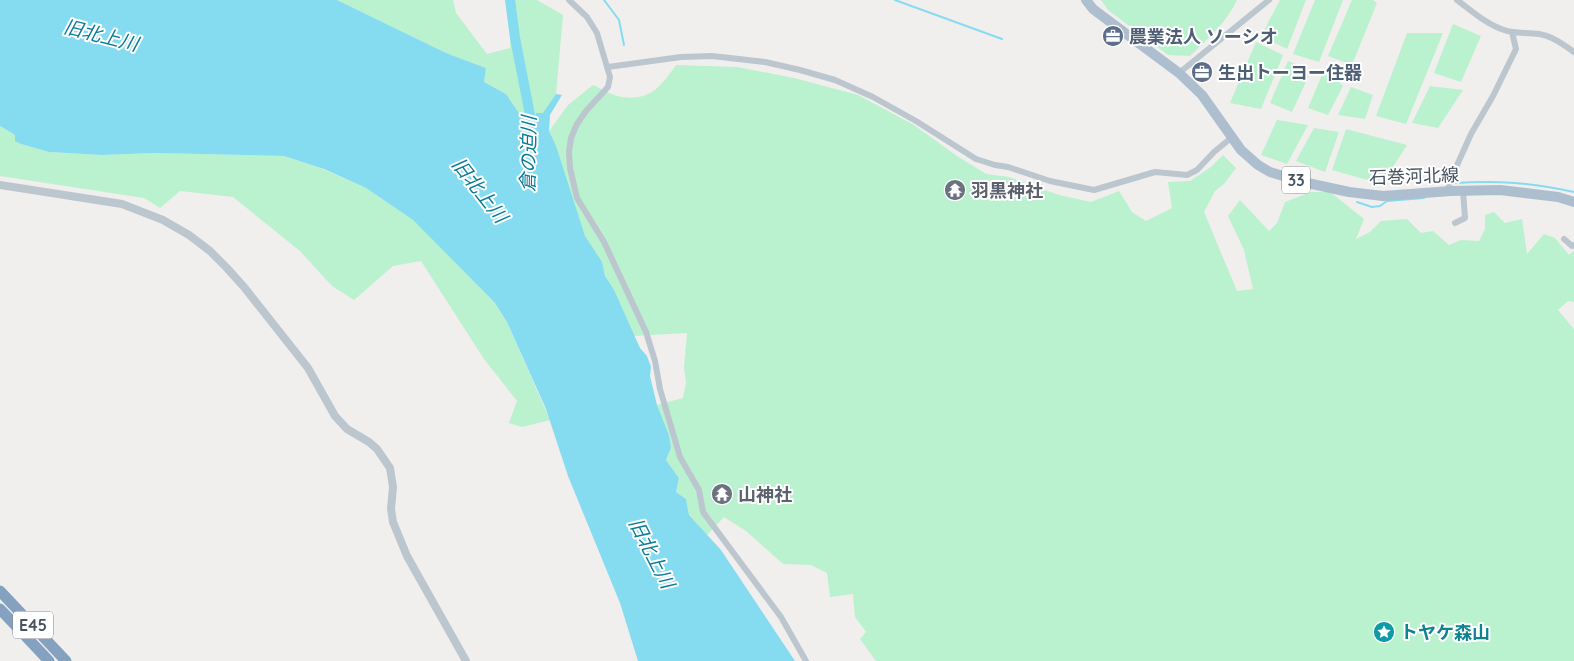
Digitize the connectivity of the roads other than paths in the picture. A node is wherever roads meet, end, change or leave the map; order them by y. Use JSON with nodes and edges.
{"nodes":[{"id":1,"x":570,"y":0,"type":"edge"},
{"id":2,"x":1086,"y":0,"type":"edge"},
{"id":3,"x":1269,"y":0,"type":"edge"},
{"id":4,"x":1457,"y":0,"type":"edge"},
{"id":5,"x":1512,"y":32,"type":"junction"},
{"id":6,"x":1574,"y":52,"type":"edge"},
{"id":7,"x":608,"y":67,"type":"junction"},
{"id":8,"x":1179,"y":73,"type":"junction"},
{"id":9,"x":1231,"y":138,"type":"junction"},
{"id":10,"x":0,"y":185,"type":"edge"},
{"id":11,"x":1463,"y":191,"type":"junction"},
{"id":12,"x":1447,"y":192,"type":"junction"},
{"id":13,"x":1574,"y":202,"type":"edge"},
{"id":14,"x":1455,"y":223,"type":"dead end"},
{"id":15,"x":1564,"y":240,"type":"dead end"},
{"id":16,"x":1574,"y":245,"type":"edge"},
{"id":17,"x":0,"y":591,"type":"edge"},
{"id":18,"x":0,"y":609,"type":"edge"},
{"id":19,"x":49,"y":661,"type":"edge"},
{"id":20,"x":66,"y":661,"type":"edge"},
{"id":21,"x":466,"y":661,"type":"edge"},
{"id":22,"x":806,"y":661,"type":"edge"}],
"edges":[{"from":1,"to":7,"type":"street"},
{"from":2,"to":8,"type":"main road","name":"石巻河北線","number":"33"},
{"from":3,"to":8,"type":"street"},
{"from":4,"to":5,"type":"street"},
{"from":5,"to":6,"type":"street"},
{"from":5,"to":12,"type":"street"},
{"from":7,"to":9,"type":"street"},
{"from":7,"to":22,"type":"street"},
{"from":8,"to":9,"type":"main road","name":"石巻河北線","number":"33"},
{"from":9,"to":12,"type":"main road","name":"石巻河北線","number":"33"},
{"from":10,"to":21,"type":"street"},
{"from":11,"to":12,"type":"main road","name":"石巻河北線","number":"33"},
{"from":11,"to":13,"type":"main road","name":"石巻河北線","number":"33"},
{"from":11,"to":14,"type":"street"},
{"from":15,"to":16,"type":"street"},
{"from":17,"to":20,"type":"highway","number":"E45"},
{"from":18,"to":19,"type":"highway","number":"E45"}]}
